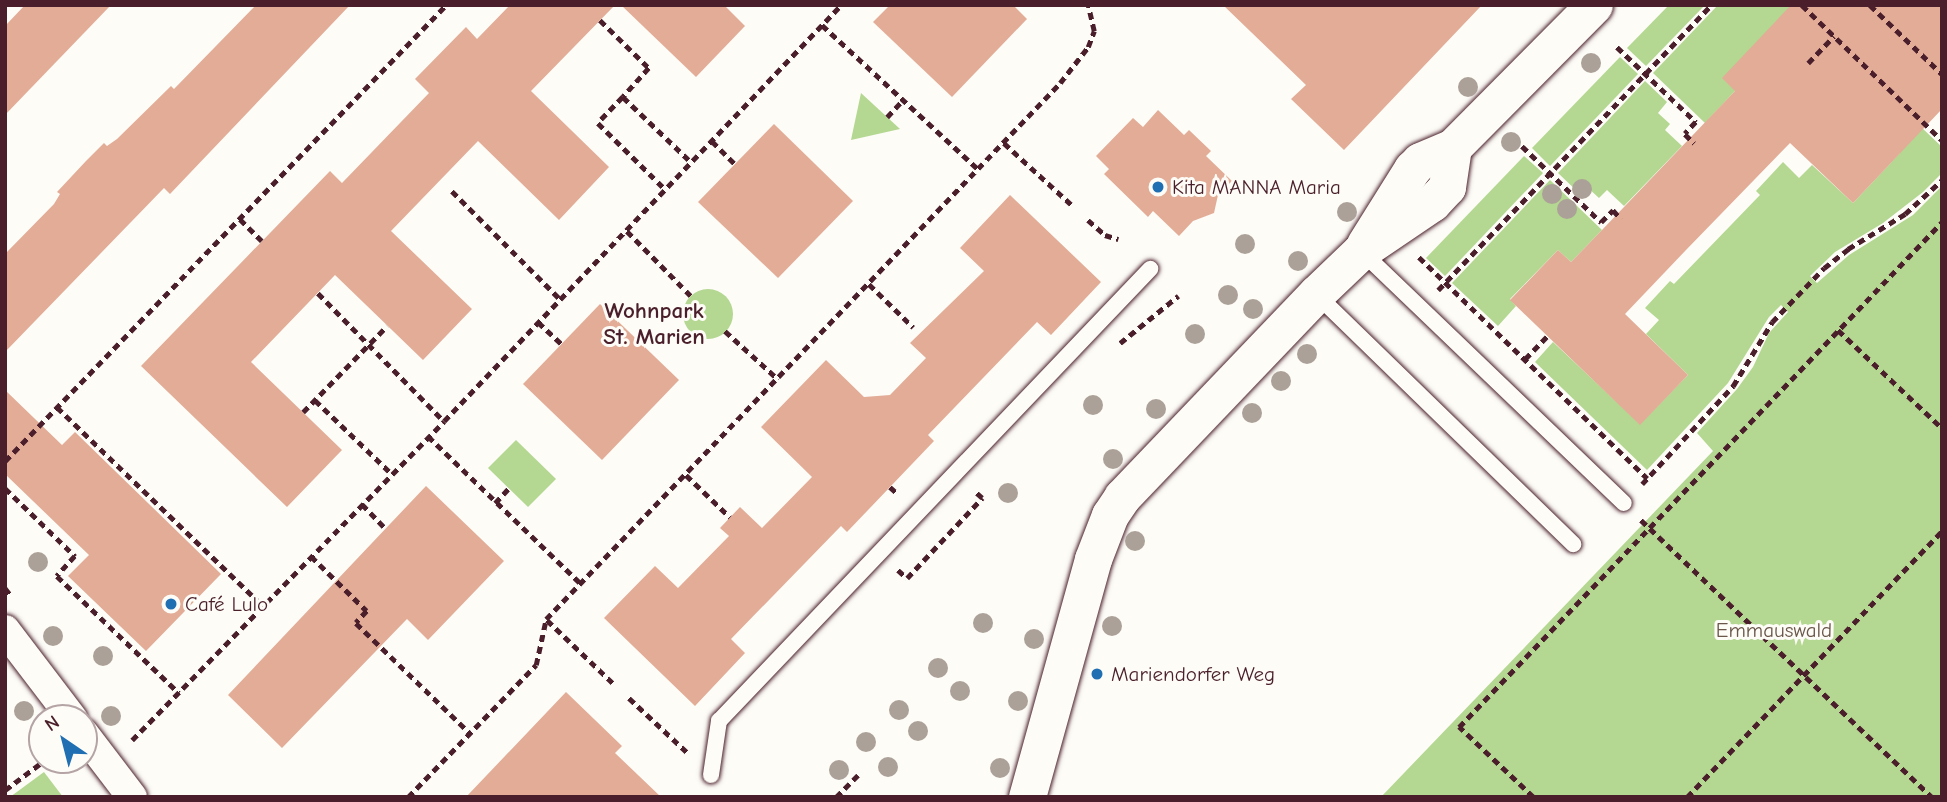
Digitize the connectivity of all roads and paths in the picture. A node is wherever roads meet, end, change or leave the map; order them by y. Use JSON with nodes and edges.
{"nodes":[{"id":1,"x":446,"y":5,"type":"edge"},
{"id":2,"x":828,"y":5,"type":"edge"},
{"id":3,"x":841,"y":5,"type":"edge"},
{"id":4,"x":1088,"y":5,"type":"edge"},
{"id":5,"x":1594,"y":5,"type":"edge"},
{"id":6,"x":1712,"y":5,"type":"edge"},
{"id":7,"x":1802,"y":5,"type":"edge"},
{"id":8,"x":1870,"y":5,"type":"edge"},
{"id":9,"x":834,"y":12,"type":"junction"},
{"id":10,"x":600,"y":20,"type":"dead end"},
{"id":11,"x":822,"y":25,"type":"junction"},
{"id":12,"x":1834,"y":36,"type":"junction"},
{"id":13,"x":1617,"y":47,"type":"dead end"},
{"id":14,"x":1808,"y":63,"type":"dead end"},
{"id":15,"x":1646,"y":74,"type":"junction"},
{"id":16,"x":1942,"y":74,"type":"edge"},
{"id":17,"x":623,"y":97,"type":"junction"},
{"id":18,"x":903,"y":100,"type":"junction"},
{"id":19,"x":887,"y":117,"type":"dead end"},
{"id":20,"x":1942,"y":140,"type":"edge"},
{"id":21,"x":712,"y":141,"type":"junction"},
{"id":22,"x":1004,"y":143,"type":"junction"},
{"id":23,"x":1694,"y":143,"type":"dead end"},
{"id":24,"x":1522,"y":146,"type":"dead end"},
{"id":25,"x":691,"y":162,"type":"junction"},
{"id":26,"x":735,"y":164,"type":"dead end"},
{"id":27,"x":979,"y":170,"type":"junction"},
{"id":28,"x":1550,"y":173,"type":"junction"},
{"id":29,"x":1942,"y":180,"type":"edge"},
{"id":30,"x":666,"y":190,"type":"junction"},
{"id":31,"x":452,"y":191,"type":"dead end"},
{"id":32,"x":1073,"y":206,"type":"dead end"},
{"id":33,"x":240,"y":219,"type":"junction"},
{"id":34,"x":1621,"y":219,"type":"dead end"},
{"id":35,"x":1088,"y":220,"type":"dead end"},
{"id":36,"x":1942,"y":222,"type":"edge"},
{"id":37,"x":627,"y":231,"type":"junction"},
{"id":38,"x":1118,"y":239,"type":"dead end"},
{"id":39,"x":262,"y":241,"type":"dead end"},
{"id":40,"x":1361,"y":251,"type":"junction"},
{"id":41,"x":1415,"y":254,"type":"dead end"},
{"id":42,"x":1150,"y":269,"type":"dead end"},
{"id":43,"x":1445,"y":282,"type":"junction"},
{"id":44,"x":869,"y":284,"type":"junction"},
{"id":45,"x":318,"y":293,"type":"dead end"},
{"id":46,"x":1316,"y":294,"type":"junction"},
{"id":47,"x":691,"y":296,"type":"dead end"},
{"id":48,"x":560,"y":300,"type":"junction"},
{"id":49,"x":1420,"y":308,"type":"junction"},
{"id":50,"x":538,"y":323,"type":"junction"},
{"id":51,"x":387,"y":326,"type":"dead end"},
{"id":52,"x":913,"y":327,"type":"dead end"},
{"id":53,"x":1839,"y":330,"type":"junction"},
{"id":54,"x":725,"y":331,"type":"dead end"},
{"id":55,"x":1547,"y":336,"type":"dead end"},
{"id":56,"x":562,"y":344,"type":"dead end"},
{"id":57,"x":368,"y":345,"type":"junction"},
{"id":58,"x":1525,"y":359,"type":"junction"},
{"id":59,"x":778,"y":379,"type":"junction"},
{"id":60,"x":315,"y":400,"type":"junction"},
{"id":61,"x":57,"y":407,"type":"junction"},
{"id":62,"x":303,"y":412,"type":"dead end"},
{"id":63,"x":444,"y":421,"type":"junction"},
{"id":64,"x":1942,"y":428,"type":"edge"},
{"id":65,"x":428,"y":436,"type":"junction"},
{"id":66,"x":5,"y":461,"type":"edge"},
{"id":67,"x":393,"y":474,"type":"junction"},
{"id":68,"x":686,"y":475,"type":"junction"},
{"id":69,"x":1647,"y":478,"type":"junction"},
{"id":70,"x":890,"y":487,"type":"dead end"},
{"id":71,"x":5,"y":488,"type":"edge"},
{"id":72,"x":509,"y":488,"type":"dead end"},
{"id":73,"x":897,"y":493,"type":"dead end"},
{"id":74,"x":495,"y":503,"type":"junction"},
{"id":75,"x":1623,"y":503,"type":"joint"},
{"id":76,"x":362,"y":504,"type":"junction"},
{"id":77,"x":730,"y":517,"type":"dead end"},
{"id":78,"x":1650,"y":527,"type":"junction"},
{"id":79,"x":385,"y":528,"type":"dead end"},
{"id":80,"x":1942,"y":531,"type":"edge"},
{"id":81,"x":1573,"y":544,"type":"dead end"},
{"id":82,"x":311,"y":556,"type":"junction"},
{"id":83,"x":581,"y":584,"type":"junction"},
{"id":84,"x":263,"y":606,"type":"junction"},
{"id":85,"x":546,"y":619,"type":"junction"},
{"id":86,"x":5,"y":630,"type":"edge"},
{"id":87,"x":1097,"y":674,"type":"dead end"},
{"id":88,"x":1804,"y":675,"type":"junction"},
{"id":89,"x":1109,"y":677,"type":"dead end"},
{"id":90,"x":614,"y":684,"type":"dead end"},
{"id":91,"x":180,"y":693,"type":"junction"},
{"id":92,"x":629,"y":698,"type":"dead end"},
{"id":93,"x":61,"y":704,"type":"edge"},
{"id":94,"x":470,"y":733,"type":"junction"},
{"id":95,"x":98,"y":752,"type":"edge"},
{"id":96,"x":104,"y":760,"type":"junction"},
{"id":97,"x":28,"y":772,"type":"edge"},
{"id":98,"x":711,"y":775,"type":"joint"},
{"id":99,"x":858,"y":775,"type":"dead end"},
{"id":100,"x":5,"y":789,"type":"edge"},
{"id":101,"x":132,"y":797,"type":"edge"},
{"id":102,"x":408,"y":797,"type":"edge"},
{"id":103,"x":836,"y":797,"type":"edge"},
{"id":104,"x":1027,"y":797,"type":"edge"},
{"id":105,"x":1533,"y":797,"type":"edge"},
{"id":106,"x":1687,"y":797,"type":"edge"},
{"id":107,"x":1932,"y":797,"type":"edge"}],
"edges":[{"from":1,"to":33,"type":"path"},
{"from":2,"to":9,"type":"path"},
{"from":3,"to":9,"type":"path"},
{"from":4,"to":22,"type":"path"},
{"from":5,"to":40,"type":"street"},
{"from":6,"to":15,"type":"path"},
{"from":7,"to":12,"type":"path"},
{"from":8,"to":16,"type":"path"},
{"from":9,"to":11,"type":"path"},
{"from":10,"to":17,"type":"path"},
{"from":11,"to":18,"type":"path"},
{"from":11,"to":21,"type":"path"},
{"from":12,"to":14,"type":"path"},
{"from":12,"to":20,"type":"path"},
{"from":13,"to":15,"type":"path"},
{"from":15,"to":23,"type":"path"},
{"from":15,"to":28,"type":"path"},
{"from":17,"to":25,"type":"path"},
{"from":17,"to":30,"type":"path"},
{"from":18,"to":19,"type":"path"},
{"from":18,"to":27,"type":"path"},
{"from":21,"to":25,"type":"path"},
{"from":21,"to":26,"type":"path"},
{"from":22,"to":27,"type":"path"},
{"from":22,"to":32,"type":"path"},
{"from":24,"to":28,"type":"path"},
{"from":25,"to":30,"type":"path"},
{"from":27,"to":44,"type":"path"},
{"from":28,"to":34,"type":"path"},
{"from":28,"to":43,"type":"path"},
{"from":29,"to":69,"type":"path"},
{"from":30,"to":37,"type":"path"},
{"from":31,"to":48,"type":"path"},
{"from":33,"to":39,"type":"path"},
{"from":33,"to":61,"type":"path"},
{"from":35,"to":38,"type":"path"},
{"from":36,"to":53,"type":"path"},
{"from":37,"to":47,"type":"path"},
{"from":37,"to":48,"type":"path"},
{"from":40,"to":46,"type":"street"},
{"from":40,"to":49,"type":"lane"},
{"from":41,"to":43,"type":"path"},
{"from":42,"to":98,"type":"lane"},
{"from":43,"to":49,"type":"path"},
{"from":43,"to":58,"type":"path"},
{"from":44,"to":52,"type":"path"},
{"from":44,"to":59,"type":"path"},
{"from":45,"to":57,"type":"path"},
{"from":46,"to":81,"type":"lane"},
{"from":46,"to":104,"type":"street"},
{"from":48,"to":50,"type":"path"},
{"from":49,"to":75,"type":"lane"},
{"from":50,"to":56,"type":"path"},
{"from":50,"to":63,"type":"path"},
{"from":51,"to":57,"type":"path"},
{"from":53,"to":64,"type":"path"},
{"from":53,"to":78,"type":"path"},
{"from":54,"to":59,"type":"path"},
{"from":55,"to":58,"type":"path"},
{"from":57,"to":60,"type":"path"},
{"from":57,"to":63,"type":"path"},
{"from":58,"to":69,"type":"path"},
{"from":59,"to":68,"type":"path"},
{"from":60,"to":62,"type":"path"},
{"from":60,"to":67,"type":"path"},
{"from":61,"to":66,"type":"path"},
{"from":61,"to":84,"type":"path"},
{"from":63,"to":65,"type":"path"},
{"from":65,"to":67,"type":"path"},
{"from":65,"to":74,"type":"path"},
{"from":67,"to":76,"type":"path"},
{"from":68,"to":77,"type":"path"},
{"from":68,"to":83,"type":"path"},
{"from":69,"to":75,"type":"path"},
{"from":70,"to":73,"type":"path"},
{"from":71,"to":91,"type":"path"},
{"from":72,"to":74,"type":"path"},
{"from":74,"to":83,"type":"path"},
{"from":76,"to":79,"type":"path"},
{"from":76,"to":82,"type":"path"},
{"from":78,"to":88,"type":"path"},
{"from":78,"to":105,"type":"path"},
{"from":80,"to":88,"type":"path"},
{"from":82,"to":84,"type":"path"},
{"from":82,"to":94,"type":"path"},
{"from":83,"to":85,"type":"path"},
{"from":84,"to":91,"type":"path"},
{"from":85,"to":90,"type":"path"},
{"from":85,"to":94,"type":"path"},
{"from":86,"to":93,"type":"street"},
{"from":87,"to":89,"type":"path"},
{"from":88,"to":106,"type":"path"},
{"from":88,"to":107,"type":"path"},
{"from":91,"to":96,"type":"path"},
{"from":92,"to":98,"type":"path"},
{"from":94,"to":102,"type":"path"},
{"from":95,"to":96,"type":"street"},
{"from":96,"to":101,"type":"street"},
{"from":97,"to":100,"type":"path"},
{"from":99,"to":103,"type":"path"}]}
